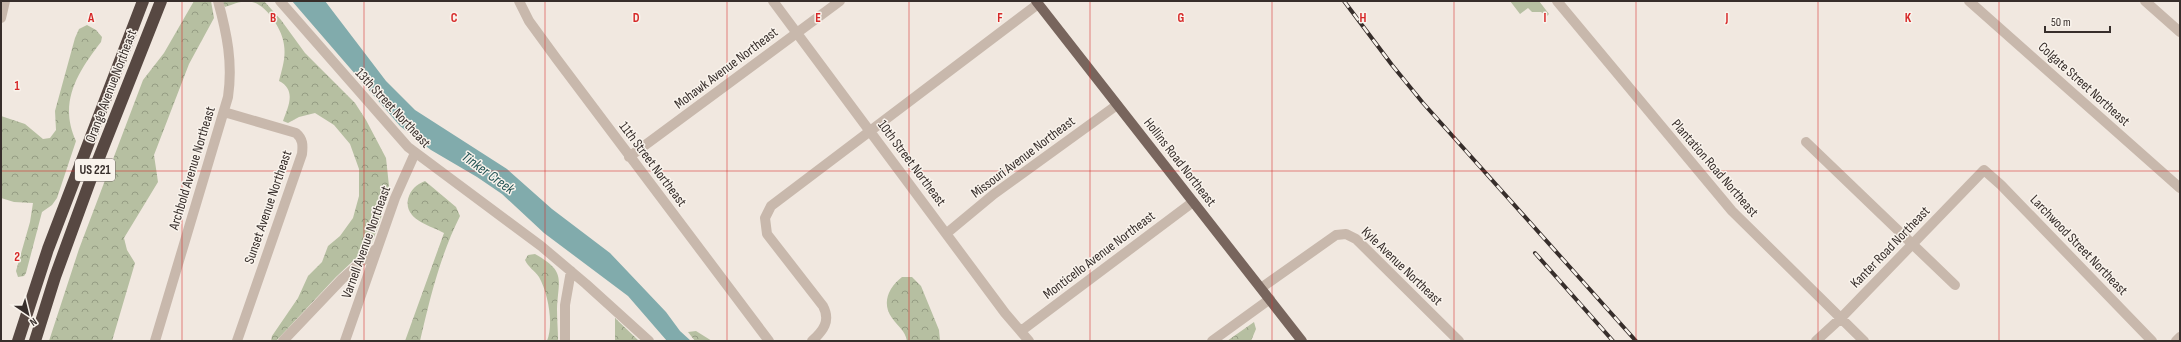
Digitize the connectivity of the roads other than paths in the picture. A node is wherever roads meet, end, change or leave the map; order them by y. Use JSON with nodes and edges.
{"nodes":[{"id":1,"x":5,"y":1,"type":"edge"},
{"id":2,"x":143,"y":1,"type":"edge"},
{"id":3,"x":161,"y":1,"type":"edge"},
{"id":4,"x":218,"y":1,"type":"edge"},
{"id":5,"x":280,"y":1,"type":"edge"},
{"id":6,"x":519,"y":1,"type":"edge"},
{"id":7,"x":773,"y":1,"type":"edge"},
{"id":8,"x":840,"y":1,"type":"edge"},
{"id":9,"x":1557,"y":1,"type":"edge"},
{"id":10,"x":1969,"y":1,"type":"edge"},
{"id":11,"x":2145,"y":1,"type":"edge"},
{"id":12,"x":1037,"y":3,"type":"edge"},
{"id":13,"x":1,"y":18,"type":"edge"},
{"id":14,"x":2180,"y":32,"type":"edge"},
{"id":15,"x":797,"y":33,"type":"junction"},
{"id":16,"x":1117,"y":106,"type":"junction"},
{"id":17,"x":224,"y":112,"type":"junction"},
{"id":18,"x":871,"y":131,"type":"junction"},
{"id":19,"x":1806,"y":142,"type":"dead end"},
{"id":20,"x":415,"y":153,"type":"junction"},
{"id":21,"x":629,"y":157,"type":"junction"},
{"id":22,"x":1984,"y":170,"type":"joint"},
{"id":23,"x":2180,"y":188,"type":"edge"},
{"id":24,"x":1193,"y":202,"type":"junction"},
{"id":25,"x":946,"y":233,"type":"junction"},
{"id":26,"x":1912,"y":243,"type":"junction"},
{"id":27,"x":378,"y":247,"type":"junction"},
{"id":28,"x":571,"y":271,"type":"junction"},
{"id":29,"x":1955,"y":284,"type":"dead end"},
{"id":30,"x":1261,"y":288,"type":"junction"},
{"id":31,"x":1270,"y":299,"type":"junction"},
{"id":32,"x":1841,"y":318,"type":"junction"},
{"id":33,"x":1021,"y":331,"type":"junction"},
{"id":34,"x":2180,"y":337,"type":"edge"},
{"id":35,"x":18,"y":341,"type":"edge"},
{"id":36,"x":35,"y":341,"type":"edge"},
{"id":37,"x":155,"y":341,"type":"edge"},
{"id":38,"x":237,"y":341,"type":"edge"},
{"id":39,"x":283,"y":341,"type":"edge"},
{"id":40,"x":345,"y":341,"type":"edge"},
{"id":41,"x":565,"y":341,"type":"edge"},
{"id":42,"x":649,"y":341,"type":"edge"},
{"id":43,"x":769,"y":341,"type":"edge"},
{"id":44,"x":812,"y":341,"type":"edge"},
{"id":45,"x":1029,"y":341,"type":"edge"},
{"id":46,"x":1212,"y":341,"type":"edge"},
{"id":47,"x":1302,"y":341,"type":"edge"},
{"id":48,"x":1459,"y":341,"type":"edge"},
{"id":49,"x":1816,"y":341,"type":"edge"},
{"id":50,"x":1864,"y":341,"type":"edge"},
{"id":51,"x":2152,"y":341,"type":"edge"},
{"id":52,"x":2176,"y":341,"type":"edge"}],
"edges":[{"from":1,"to":13,"type":"street"},
{"from":2,"to":35,"type":"highway","name":"Orange Avenue Northeast","number":"US 221"},
{"from":3,"to":36,"type":"highway","name":"Orange Avenue Northeast","number":"US 221"},
{"from":4,"to":17,"type":"street","name":"Archbold Avenue Northeast"},
{"from":5,"to":20,"type":"street","name":"13th Street Northeast"},
{"from":6,"to":21,"type":"street","name":"11th Street Northeast"},
{"from":7,"to":15,"type":"street","name":"10th Street Northeast"},
{"from":8,"to":15,"type":"street","name":"Mohawk Avenue Northeast"},
{"from":9,"to":32,"type":"street","name":"Plantation Road Northeast"},
{"from":10,"to":23,"type":"street","name":"Colgate Street Northeast"},
{"from":11,"to":14,"type":"street"},
{"from":12,"to":16,"type":"main road","name":"Hollins Road Northeast"},
{"from":12,"to":18,"type":"street"},
{"from":15,"to":18,"type":"street","name":"10th Street Northeast"},
{"from":15,"to":21,"type":"street","name":"Mohawk Avenue Northeast"},
{"from":16,"to":24,"type":"main road","name":"Hollins Road Northeast"},
{"from":16,"to":25,"type":"street","name":"Missouri Avenue Northeast"},
{"from":17,"to":37,"type":"street","name":"Archbold Avenue Northeast"},
{"from":17,"to":38,"type":"street","name":"Sunset Avenue Northeast"},
{"from":18,"to":25,"type":"street","name":"10th Street Northeast"},
{"from":18,"to":44,"type":"street"},
{"from":19,"to":26,"type":"street"},
{"from":20,"to":27,"type":"street","name":"Varnell Avenue Northeast"},
{"from":20,"to":28,"type":"street","name":"13th Street Northeast"},
{"from":21,"to":43,"type":"street","name":"11th Street Northeast"},
{"from":22,"to":26,"type":"street","name":"Kanter Road Northeast"},
{"from":22,"to":51,"type":"street","name":"Larchwood Street Northeast"},
{"from":24,"to":30,"type":"main road","name":"Hollins Road Northeast"},
{"from":24,"to":33,"type":"street","name":"Monticello Avenue Northeast"},
{"from":25,"to":33,"type":"street","name":"10th Street Northeast"},
{"from":26,"to":29,"type":"street"},
{"from":26,"to":32,"type":"street","name":"Kanter Road Northeast"},
{"from":27,"to":39,"type":"street"},
{"from":27,"to":40,"type":"street","name":"Varnell Avenue Northeast"},
{"from":28,"to":41,"type":"street"},
{"from":28,"to":42,"type":"street","name":"13th Street Northeast"},
{"from":30,"to":31,"type":"main road","name":"Hollins Road Northeast"},
{"from":30,"to":48,"type":"street","name":"Kyle Avenue Northeast"},
{"from":31,"to":46,"type":"street"},
{"from":31,"to":47,"type":"main road","name":"Hollins Road Northeast"},
{"from":32,"to":49,"type":"street","name":"Kanter Road Northeast"},
{"from":32,"to":50,"type":"street","name":"Plantation Road Northeast"},
{"from":33,"to":45,"type":"street","name":"10th Street Northeast"},
{"from":34,"to":52,"type":"street"}]}
